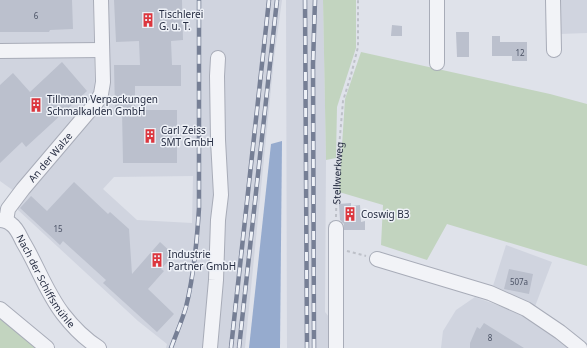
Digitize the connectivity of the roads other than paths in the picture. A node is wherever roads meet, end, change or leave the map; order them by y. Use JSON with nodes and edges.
{"nodes":[{"id":1,"x":101,"y":0,"type":"edge"},
{"id":2,"x":437,"y":0,"type":"edge"},
{"id":3,"x":554,"y":0,"type":"edge"},
{"id":4,"x":102,"y":50,"type":"junction"},
{"id":5,"x":554,"y":50,"type":"dead end"},
{"id":6,"x":0,"y":51,"type":"edge"},
{"id":7,"x":218,"y":58,"type":"dead end"},
{"id":8,"x":438,"y":63,"type":"dead end"},
{"id":9,"x":0,"y":208,"type":"edge"},
{"id":10,"x":3,"y":220,"type":"edge"},
{"id":11,"x":336,"y":228,"type":"road end"},
{"id":12,"x":377,"y":258,"type":"road end"},
{"id":13,"x":0,"y":309,"type":"edge"},
{"id":14,"x":47,"y":348,"type":"edge"},
{"id":15,"x":99,"y":348,"type":"edge"},
{"id":16,"x":210,"y":348,"type":"edge"},
{"id":17,"x":336,"y":348,"type":"edge"},
{"id":18,"x":580,"y":348,"type":"edge"}],
"edges":[{"from":1,"to":4,"type":"street","name":"An der Walze"},
{"from":2,"to":8,"type":"street"},
{"from":3,"to":5,"type":"street"},
{"from":4,"to":6,"type":"street"},
{"from":4,"to":10,"type":"street","name":"An der Walze"},
{"from":7,"to":16,"type":"street"},
{"from":9,"to":10,"type":"street","name":"Nach der Schiffsmühle"},
{"from":10,"to":15,"type":"street","name":"Nach der Schiffsmühle"},
{"from":11,"to":17,"type":"street"},
{"from":12,"to":18,"type":"street"},
{"from":13,"to":14,"type":"street"}]}
